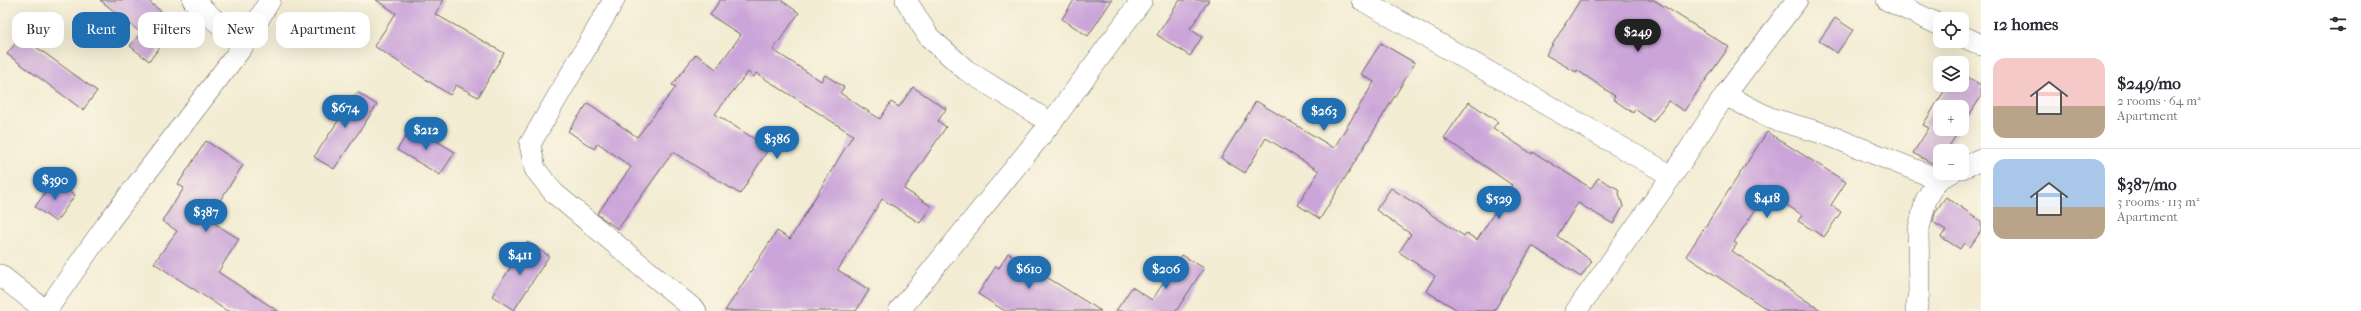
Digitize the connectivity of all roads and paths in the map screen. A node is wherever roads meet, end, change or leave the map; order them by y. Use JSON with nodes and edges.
{"nodes":[{"id":1,"x":193,"y":0,"type":"edge"},
{"id":2,"x":270,"y":0,"type":"edge"},
{"id":3,"x":614,"y":0,"type":"edge"},
{"id":4,"x":906,"y":0,"type":"edge"},
{"id":5,"x":1142,"y":0,"type":"edge"},
{"id":6,"x":1362,"y":0,"type":"edge"},
{"id":7,"x":1797,"y":0,"type":"edge"},
{"id":8,"x":1887,"y":0,"type":"edge"},
{"id":9,"x":263,"y":12,"type":"edge"},
{"id":10,"x":213,"y":18,"type":"edge"},
{"id":11,"x":1933,"y":22,"type":"edge"},
{"id":12,"x":1969,"y":39,"type":"edge"},
{"id":13,"x":1981,"y":45,"type":"edge"},
{"id":14,"x":241,"y":48,"type":"edge"},
{"id":15,"x":1726,"y":95,"type":"junction"},
{"id":16,"x":1051,"y":123,"type":"junction"},
{"id":17,"x":1981,"y":160,"type":"edge"},
{"id":18,"x":1969,"y":165,"type":"edge"},
{"id":19,"x":1933,"y":172,"type":"edge"},
{"id":20,"x":1672,"y":176,"type":"junction"},
{"id":21,"x":1942,"y":180,"type":"edge"},
{"id":22,"x":0,"y":275,"type":"edge"},
{"id":23,"x":46,"y":311,"type":"edge"},
{"id":24,"x":696,"y":311,"type":"edge"},
{"id":25,"x":899,"y":311,"type":"edge"},
{"id":26,"x":1576,"y":311,"type":"edge"},
{"id":27,"x":1916,"y":311,"type":"edge"}],
"edges":[{"from":1,"to":10,"type":"street"},
{"from":2,"to":9,"type":"street"},
{"from":3,"to":24,"type":"street"},
{"from":4,"to":16,"type":"street"},
{"from":5,"to":16,"type":"street"},
{"from":6,"to":20,"type":"street"},
{"from":7,"to":15,"type":"street"},
{"from":8,"to":11,"type":"street"},
{"from":12,"to":13,"type":"street"},
{"from":14,"to":23,"type":"street"},
{"from":15,"to":19,"type":"street"},
{"from":15,"to":20,"type":"street"},
{"from":16,"to":25,"type":"street"},
{"from":17,"to":18,"type":"street"},
{"from":20,"to":26,"type":"street"},
{"from":21,"to":27,"type":"street"},
{"from":22,"to":23,"type":"street"}]}
